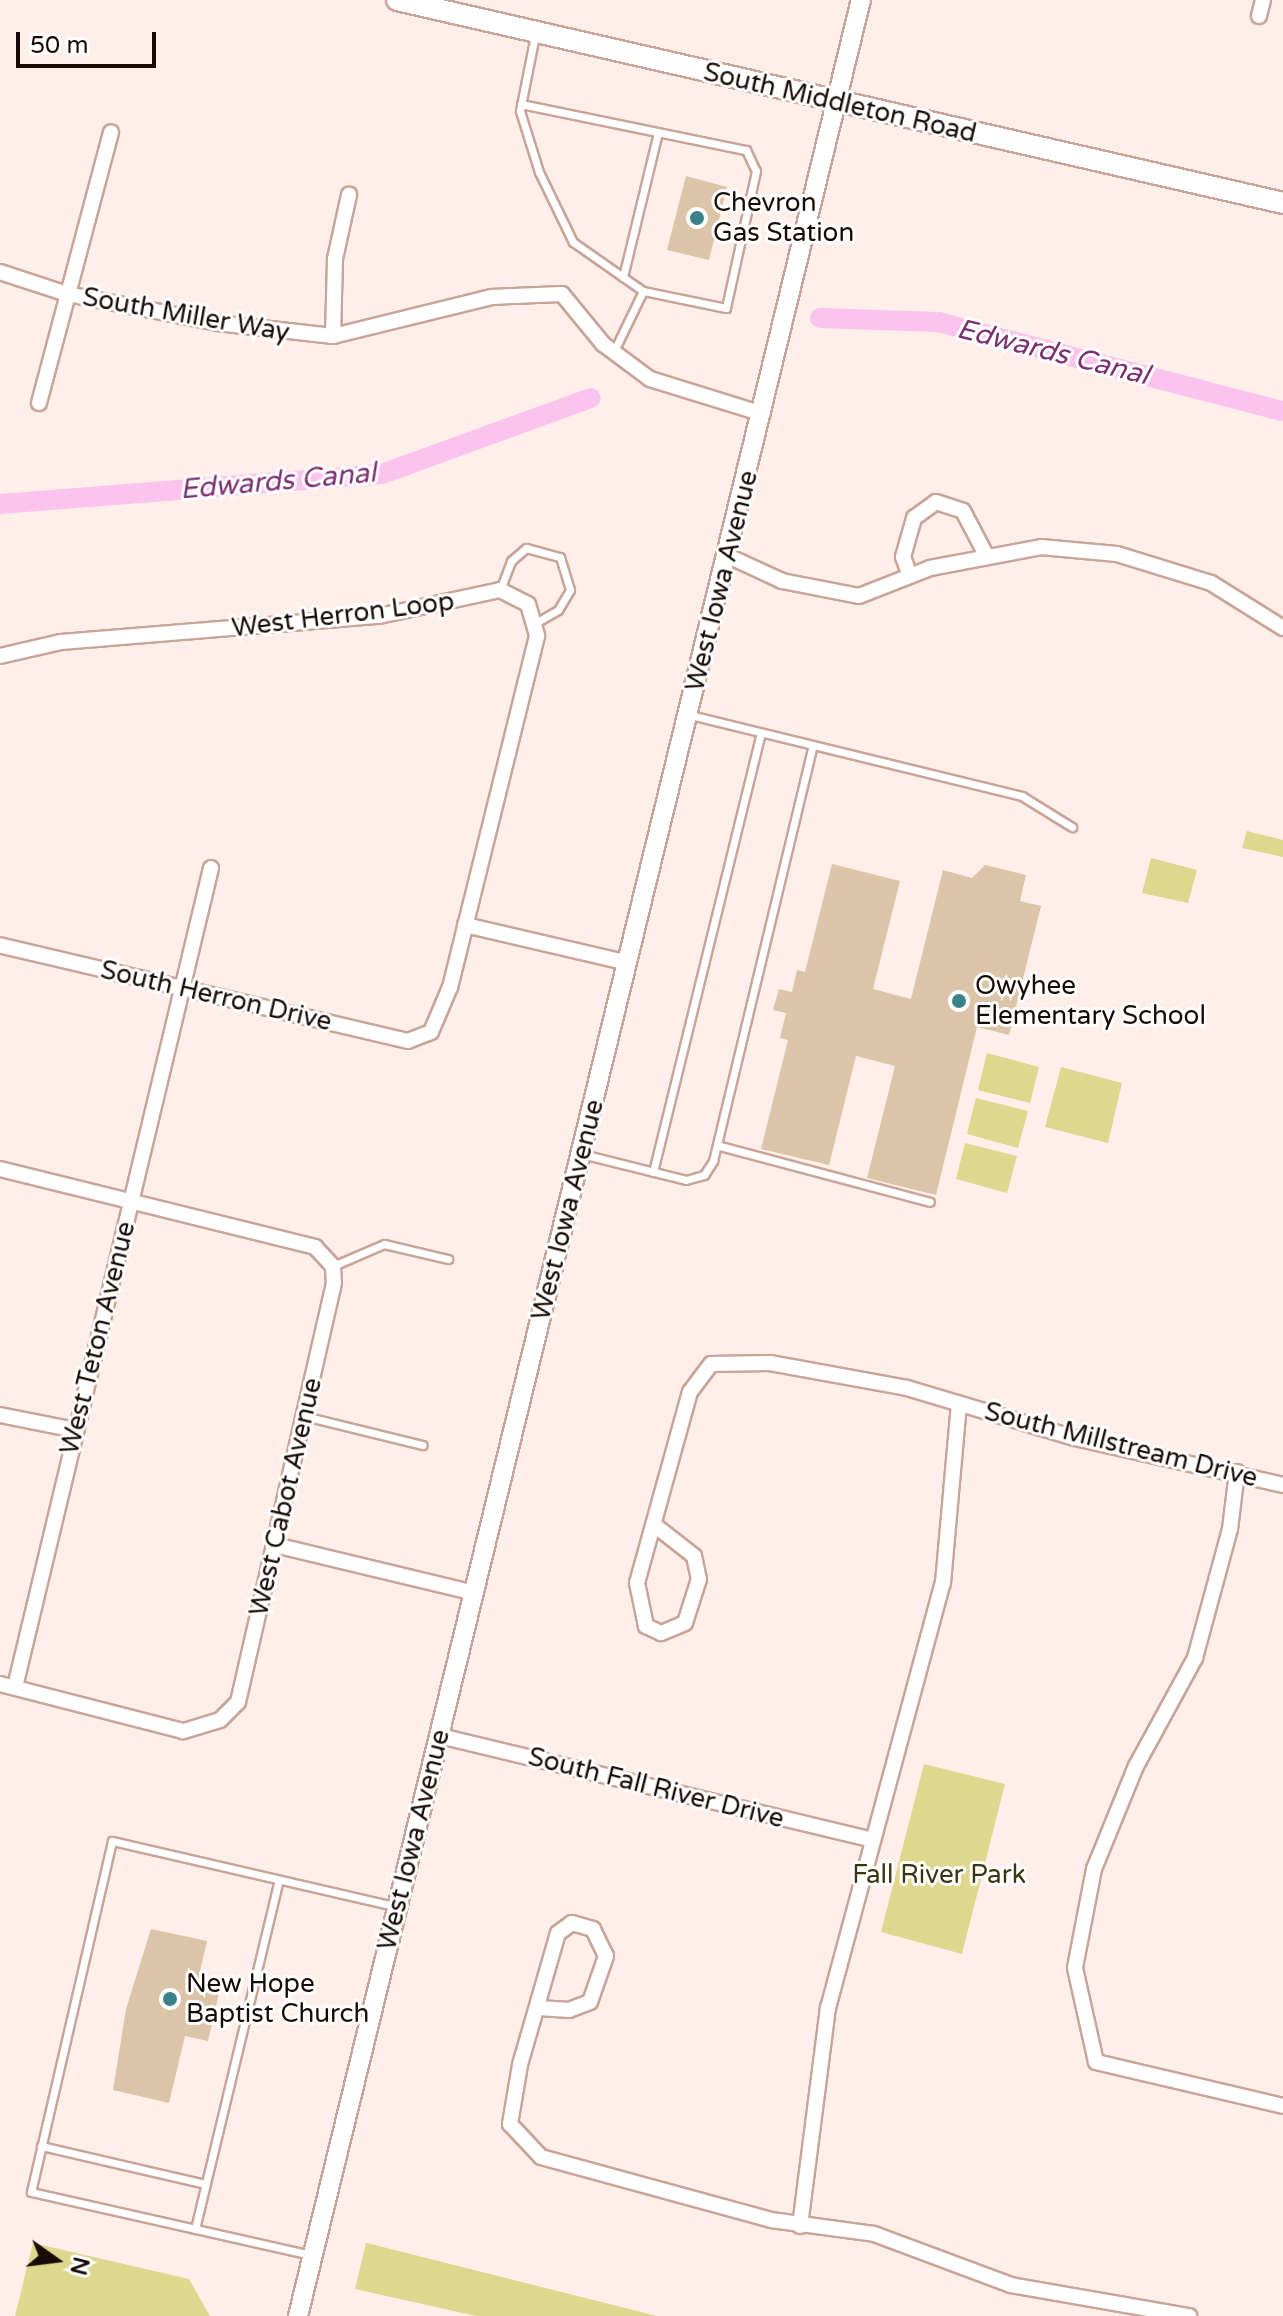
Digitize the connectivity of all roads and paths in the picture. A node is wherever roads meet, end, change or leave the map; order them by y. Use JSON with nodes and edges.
{"nodes":[{"id":1,"x":397,"y":0,"type":"edge"},
{"id":2,"x":861,"y":0,"type":"edge"},
{"id":3,"x":1263,"y":0,"type":"edge"},
{"id":4,"x":1259,"y":16,"type":"dead end"},
{"id":5,"x":536,"y":33,"type":"junction"},
{"id":6,"x":521,"y":104,"type":"junction"},
{"id":7,"x":838,"y":104,"type":"junction"},
{"id":8,"x":111,"y":132,"type":"dead end"},
{"id":9,"x":658,"y":132,"type":"junction"},
{"id":10,"x":349,"y":195,"type":"dead end"},
{"id":11,"x":1283,"y":203,"type":"edge"},
{"id":12,"x":0,"y":272,"type":"edge"},
{"id":13,"x":623,"y":277,"type":"junction"},
{"id":14,"x":643,"y":291,"type":"junction"},
{"id":15,"x":67,"y":294,"type":"junction"},
{"id":16,"x":333,"y":336,"type":"junction"},
{"id":17,"x":614,"y":353,"type":"junction"},
{"id":18,"x":39,"y":403,"type":"dead end"},
{"id":19,"x":763,"y":414,"type":"junction"},
{"id":20,"x":728,"y":556,"type":"junction"},
{"id":21,"x":987,"y":557,"type":"junction"},
{"id":22,"x":910,"y":576,"type":"junction"},
{"id":23,"x":500,"y":590,"type":"junction"},
{"id":24,"x":537,"y":622,"type":"junction"},
{"id":25,"x":1283,"y":628,"type":"edge"},
{"id":26,"x":0,"y":656,"type":"edge"},
{"id":27,"x":690,"y":715,"type":"junction"},
{"id":28,"x":761,"y":733,"type":"junction"},
{"id":29,"x":813,"y":746,"type":"junction"},
{"id":30,"x":1072,"y":827,"type":"dead end"},
{"id":31,"x":211,"y":868,"type":"dead end"},
{"id":32,"x":465,"y":925,"type":"junction"},
{"id":33,"x":0,"y":945,"type":"edge"},
{"id":34,"x":628,"y":963,"type":"junction"},
{"id":35,"x":185,"y":989,"type":"junction"},
{"id":36,"x":720,"y":1146,"type":"junction"},
{"id":37,"x":582,"y":1154,"type":"junction"},
{"id":38,"x":0,"y":1169,"type":"edge"},
{"id":39,"x":653,"y":1172,"type":"junction"},
{"id":40,"x":132,"y":1201,"type":"junction"},
{"id":41,"x":930,"y":1202,"type":"dead end"},
{"id":42,"x":448,"y":1259,"type":"dead end"},
{"id":43,"x":333,"y":1266,"type":"junction"},
{"id":44,"x":959,"y":1405,"type":"junction"},
{"id":45,"x":0,"y":1415,"type":"edge"},
{"id":46,"x":304,"y":1416,"type":"junction"},
{"id":47,"x":75,"y":1430,"type":"junction"},
{"id":48,"x":422,"y":1445,"type":"dead end"},
{"id":49,"x":1237,"y":1472,"type":"junction"},
{"id":50,"x":1283,"y":1485,"type":"edge"},
{"id":51,"x":657,"y":1527,"type":"junction"},
{"id":52,"x":275,"y":1545,"type":"junction"},
{"id":53,"x":475,"y":1593,"type":"junction"},
{"id":54,"x":7,"y":1686,"type":"edge"},
{"id":55,"x":440,"y":1736,"type":"junction"},
{"id":56,"x":873,"y":1840,"type":"junction"},
{"id":57,"x":279,"y":1880,"type":"junction"},
{"id":58,"x":398,"y":1908,"type":"junction"},
{"id":59,"x":539,"y":2008,"type":"junction"},
{"id":60,"x":1283,"y":2106,"type":"edge"},
{"id":61,"x":41,"y":2146,"type":"junction"},
{"id":62,"x":206,"y":2184,"type":"junction"},
{"id":63,"x":800,"y":2226,"type":"junction"},
{"id":64,"x":195,"y":2229,"type":"junction"},
{"id":65,"x":313,"y":2255,"type":"junction"},
{"id":66,"x":298,"y":2316,"type":"edge"},
{"id":67,"x":1189,"y":2316,"type":"edge"}],
"edges":[{"from":1,"to":5,"type":"main road","name":"South Middleton Road"},
{"from":2,"to":7,"type":"street","name":"West Iowa Avenue"},
{"from":3,"to":4,"type":"street"},
{"from":5,"to":6,"type":"lane"},
{"from":5,"to":7,"type":"main road","name":"South Middleton Road"},
{"from":6,"to":9,"type":"lane"},
{"from":6,"to":13,"type":"lane"},
{"from":7,"to":11,"type":"main road","name":"South Middleton Road"},
{"from":7,"to":19,"type":"street","name":"West Iowa Avenue"},
{"from":8,"to":15,"type":"street"},
{"from":9,"to":13,"type":"lane"},
{"from":9,"to":14,"type":"lane"},
{"from":10,"to":16,"type":"street"},
{"from":12,"to":15,"type":"street","name":"South Miller Way"},
{"from":13,"to":14,"type":"lane"},
{"from":14,"to":17,"type":"lane"},
{"from":15,"to":16,"type":"street","name":"South Miller Way"},
{"from":15,"to":18,"type":"street"},
{"from":16,"to":17,"type":"street","name":"South Miller Way"},
{"from":17,"to":19,"type":"street","name":"South Miller Way"},
{"from":19,"to":20,"type":"street","name":"West Iowa Avenue"},
{"from":20,"to":22,"type":"street"},
{"from":20,"to":27,"type":"street","name":"West Iowa Avenue"},
{"from":21,"to":22,"type":"street"},
{"from":21,"to":22,"type":"street"},
{"from":21,"to":25,"type":"street"},
{"from":23,"to":24,"type":"street"},
{"from":23,"to":24,"type":"lane"},
{"from":23,"to":26,"type":"street","name":"West Herron Loop"},
{"from":24,"to":32,"type":"street"},
{"from":27,"to":28,"type":"lane"},
{"from":27,"to":34,"type":"street","name":"West Iowa Avenue"},
{"from":28,"to":29,"type":"lane"},
{"from":28,"to":39,"type":"lane"},
{"from":29,"to":30,"type":"lane"},
{"from":29,"to":36,"type":"lane"},
{"from":31,"to":35,"type":"street","name":"West Teton Avenue"},
{"from":32,"to":34,"type":"street"},
{"from":32,"to":35,"type":"street","name":"South Herron Drive"},
{"from":33,"to":35,"type":"street","name":"South Herron Drive"},
{"from":34,"to":37,"type":"street","name":"West Iowa Avenue"},
{"from":35,"to":40,"type":"street","name":"West Teton Avenue"},
{"from":36,"to":39,"type":"lane"},
{"from":36,"to":41,"type":"lane"},
{"from":37,"to":39,"type":"lane"},
{"from":37,"to":53,"type":"street","name":"West Iowa Avenue"},
{"from":38,"to":40,"type":"street"},
{"from":40,"to":43,"type":"street"},
{"from":40,"to":47,"type":"street","name":"West Teton Avenue"},
{"from":42,"to":43,"type":"lane"},
{"from":43,"to":46,"type":"street","name":"West Cabot Avenue"},
{"from":44,"to":49,"type":"street","name":"South Millstream Drive"},
{"from":44,"to":51,"type":"street","name":"South Millstream Drive"},
{"from":44,"to":56,"type":"street"},
{"from":45,"to":47,"type":"street"},
{"from":46,"to":48,"type":"lane"},
{"from":46,"to":52,"type":"street","name":"West Cabot Avenue"},
{"from":47,"to":54,"type":"street","name":"West Teton Avenue"},
{"from":49,"to":50,"type":"street","name":"South Millstream Drive"},
{"from":49,"to":60,"type":"street"},
{"from":51,"to":51,"type":"street"},
{"from":52,"to":53,"type":"street"},
{"from":52,"to":54,"type":"street","name":"West Cabot Avenue"},
{"from":53,"to":55,"type":"street","name":"West Iowa Avenue"},
{"from":55,"to":56,"type":"street","name":"South Fall River Drive"},
{"from":55,"to":58,"type":"street","name":"West Iowa Avenue"},
{"from":56,"to":63,"type":"street"},
{"from":57,"to":58,"type":"lane"},
{"from":57,"to":61,"type":"lane"},
{"from":57,"to":62,"type":"lane"},
{"from":58,"to":65,"type":"street","name":"West Iowa Avenue"},
{"from":59,"to":59,"type":"street"},
{"from":59,"to":63,"type":"street"},
{"from":61,"to":62,"type":"lane"},
{"from":61,"to":64,"type":"lane"},
{"from":62,"to":64,"type":"lane"},
{"from":63,"to":67,"type":"street"},
{"from":64,"to":65,"type":"lane"},
{"from":65,"to":66,"type":"street","name":"West Iowa Avenue"}]}
